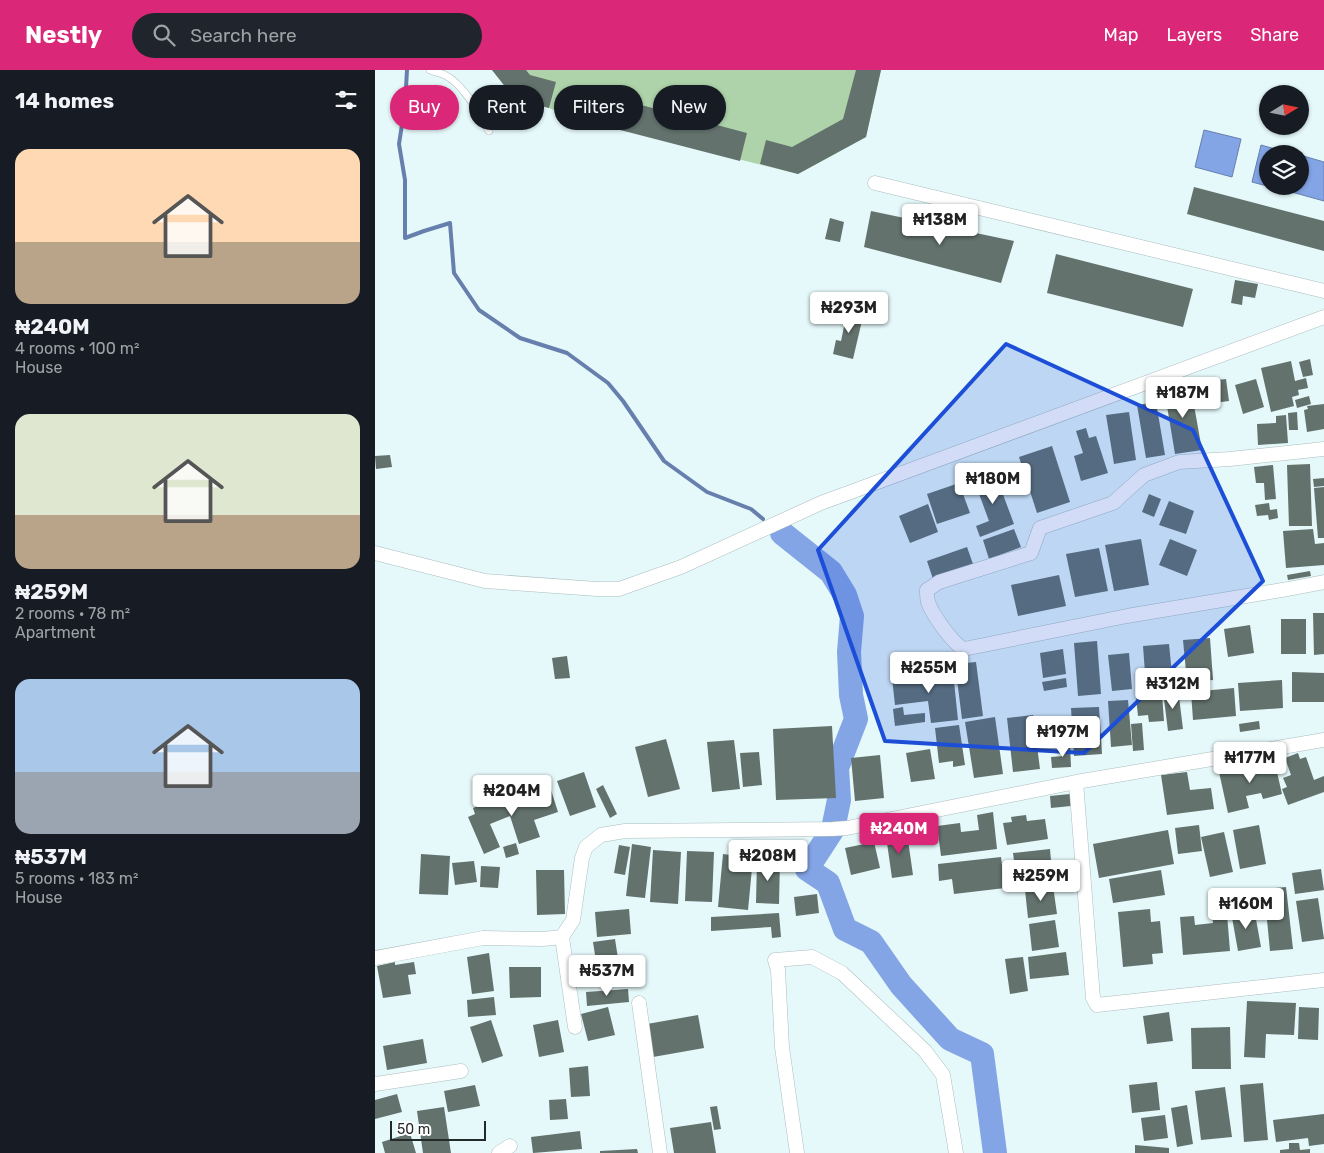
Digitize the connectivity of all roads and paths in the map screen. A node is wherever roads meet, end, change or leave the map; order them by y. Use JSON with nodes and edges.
{"nodes":[{"id":1,"x":430,"y":70,"type":"edge"},
{"id":2,"x":489,"y":131,"type":"dead end"},
{"id":3,"x":875,"y":183,"type":"dead end"},
{"id":4,"x":1324,"y":291,"type":"edge"},
{"id":5,"x":1324,"y":317,"type":"edge"},
{"id":6,"x":1324,"y":450,"type":"edge"},
{"id":7,"x":375,"y":553,"type":"edge"},
{"id":8,"x":1324,"y":582,"type":"edge"},
{"id":9,"x":1324,"y":740,"type":"edge"},
{"id":10,"x":1076,"y":782,"type":"junction"},
{"id":11,"x":562,"y":937,"type":"junction"},
{"id":12,"x":375,"y":958,"type":"edge"},
{"id":13,"x":1324,"y":980,"type":"edge"},
{"id":14,"x":639,"y":1004,"type":"dead end"},
{"id":15,"x":575,"y":1028,"type":"dead end"},
{"id":16,"x":461,"y":1071,"type":"dead end"},
{"id":17,"x":375,"y":1084,"type":"edge"},
{"id":18,"x":660,"y":1153,"type":"edge"},
{"id":19,"x":797,"y":1153,"type":"edge"},
{"id":20,"x":956,"y":1153,"type":"edge"}],
"edges":[{"from":1,"to":2,"type":"lane"},
{"from":3,"to":4,"type":"street"},
{"from":5,"to":7,"type":"street"},
{"from":6,"to":8,"type":"street"},
{"from":9,"to":10,"type":"street"},
{"from":10,"to":11,"type":"street"},
{"from":10,"to":13,"type":"street"},
{"from":11,"to":12,"type":"street"},
{"from":11,"to":15,"type":"street"},
{"from":14,"to":18,"type":"street"},
{"from":16,"to":17,"type":"street"},
{"from":19,"to":20,"type":"street"}]}
